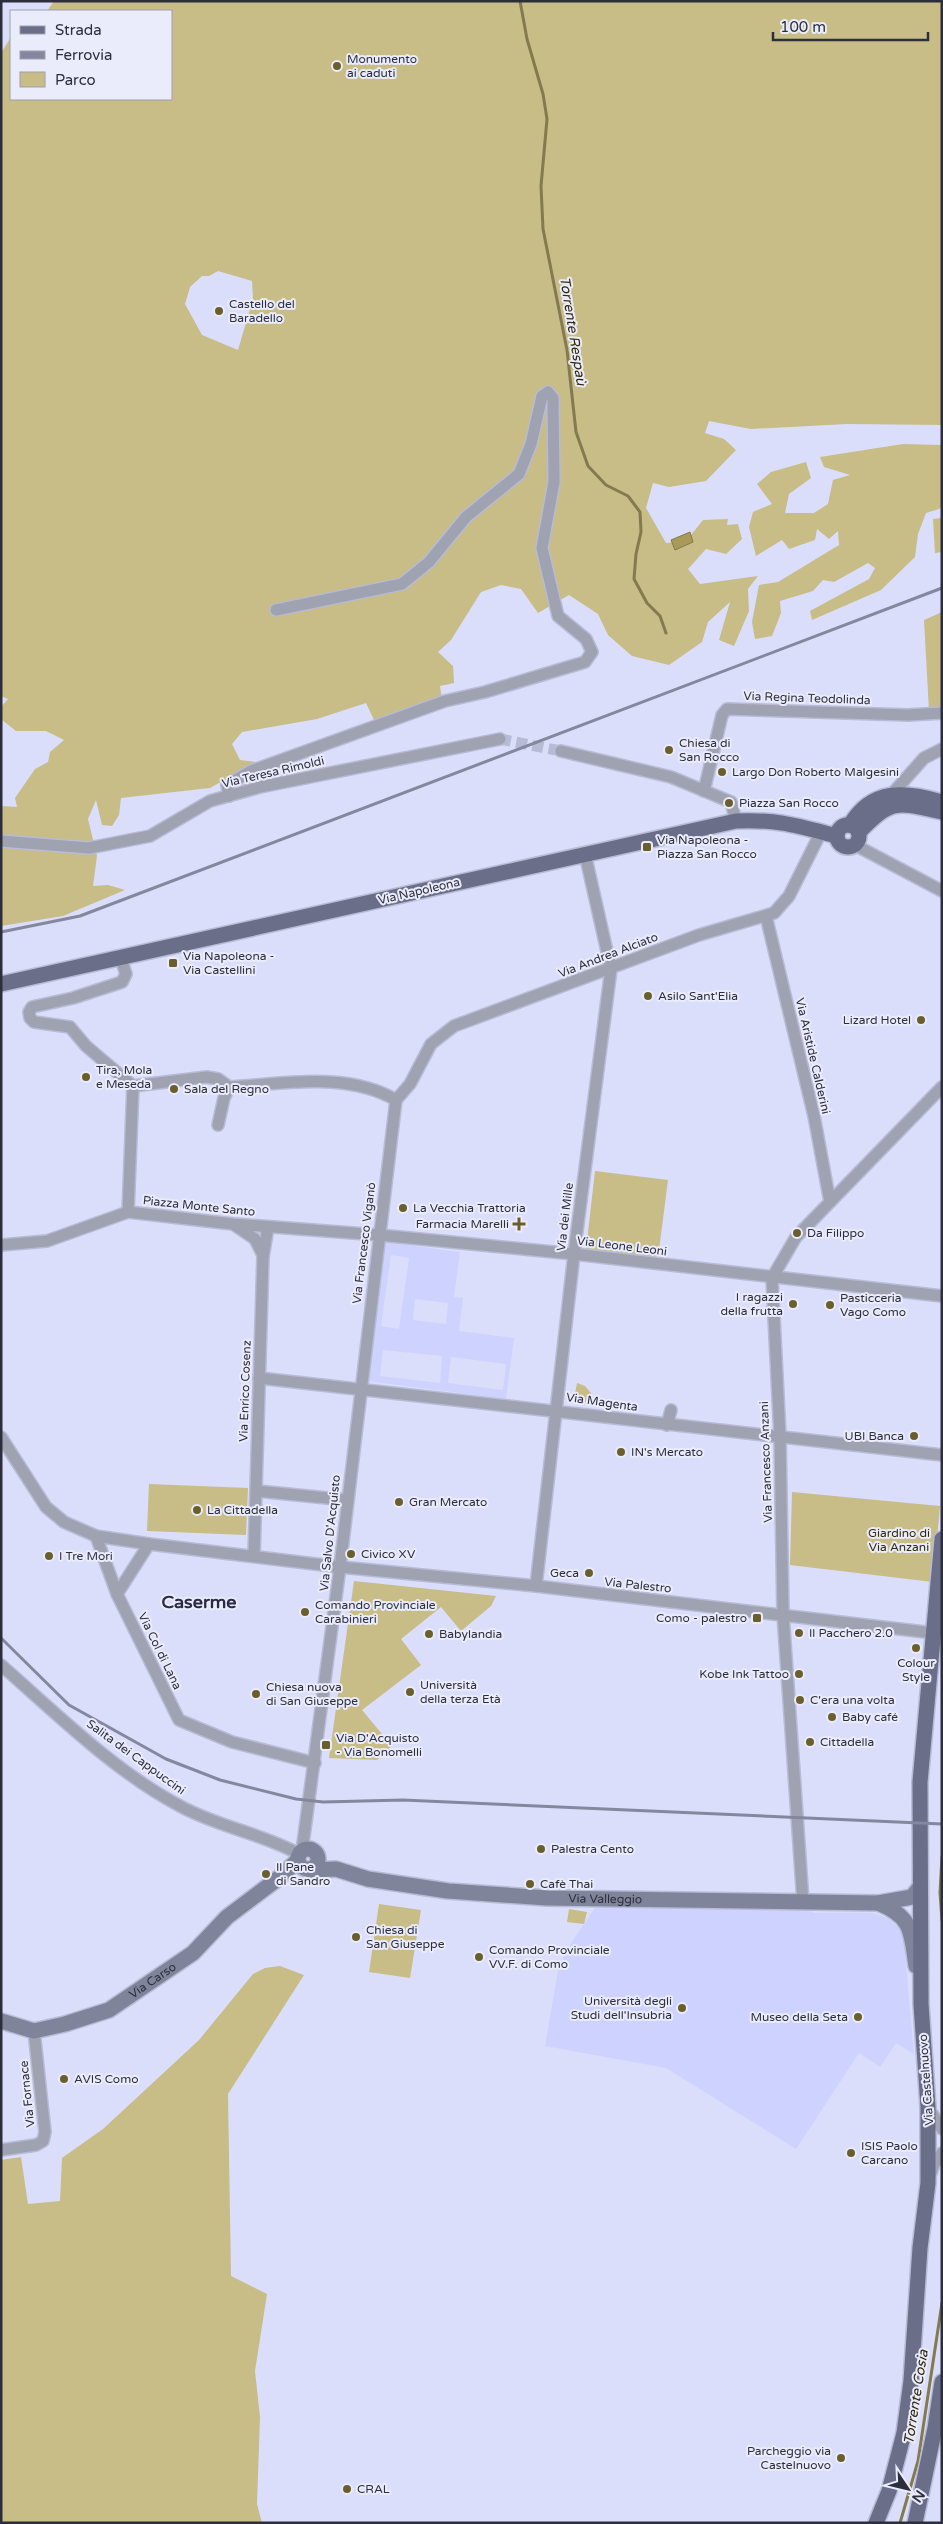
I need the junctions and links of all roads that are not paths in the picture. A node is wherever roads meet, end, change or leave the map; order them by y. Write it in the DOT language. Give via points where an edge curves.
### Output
graph roads {
  1 [pos="276,610"];
  2 [pos="942,713"];
  3 [pos="500,739"];
  4 [pos="942,749"];
  5 [pos="561,751"];
  6 [pos="704,791"];
  7 [pos="892,794"];
  8 [pos="229,796"];
  9 [pos="942,802"];
  10 [pos="942,812"];
  11 [pos="736,821"];
  12 [pos="821,832"];
  13 [pos="856,837"];
  14 [pos="1,841"];
  15 [pos="585,854"];
  16 [pos="942,891"];
  17 [pos="766,916"];
  18 [pos="121,959"];
  19 [pos="611,969"];
  20 [pos="1,984"];
  21 [pos="133,1086"];
  22 [pos="229,1087"];
  23 [pos="938,1091"];
  24 [pos="396,1100"];
  25 [pos="218,1126"];
  26 [pos="830,1202"];
  27 [pos="128,1212"];
  28 [pos="232,1224"];
  29 [pos="268,1227"];
  30 [pos="379,1235"];
  31 [pos="1,1245"];
  32 [pos="574,1254"];
  33 [pos="263,1257"];
  34 [pos="772,1278"];
  35 [pos="942,1296"];
  36 [pos="259,1378"];
  37 [pos="361,1390"];
  38 [pos="557,1410"];
  39 [pos="671,1410"];
  40 [pos="667,1424"];
  41 [pos="780,1436"];
  42 [pos="1,1437"];
  43 [pos="942,1455"];
  44 [pos="257,1491"];
  45 [pos="347,1500"];
  46 [pos="96,1536"];
  47 [pos="942,1539"];
  48 [pos="149,1544"];
  49 [pos="254,1556"];
  50 [pos="340,1567"];
  51 [pos="536,1586"];
  52 [pos="117,1594"];
  53 [pos="783,1614"];
  54 [pos="937,1633"];
  55 [pos="1,1665"];
  56 [pos="315,1763"];
  57 [pos="305,1858"];
  58 [pos="919,1888"];
  59 [pos="803,1902"];
  60 [pos="878,1903"];
  61 [pos="920,2004"];
  62 [pos="1,2021"];
  63 [pos="34,2031"];
  64 [pos="928,2107"];
  65 [pos="942,2129"];
  66 [pos="1,2150"];
  67 [pos="942,2153"];
  68 [pos="928,2183"];
  69 [pos="941,2389"];
  70 [pos="938,2428"];
  71 [pos="876,2523"];
  72 [pos="915,2523"];
  1 -- 8 [label="street" via="402,584 429,562 466,517 520,474 542,396 548,392 553,398 554,482 542,548 558,616 586,639 592,652 585,662 485,692 445,700 251,771 227,784"];
  2 -- 6 [label="street, Via Regina Teodolinda" via="908,715 727,709 722,715"];
  3 -- 8 [label="street, Via Teresa Rimoldi"];
  4 -- 7 [label="street" via="924,758"];
  5 -- 6 [label="street" via="671,777"];
  6 -- 11 [label="street" via="731,802"];
  7 -- 9 [label="main road"];
  7 -- 13 [label="main road" via="868,803"];
  8 -- 14 [label="street, Via Teresa Rimoldi" via="210,802 150,836 89,848"];
  10 -- 13 [label="main road" via="909,805 890,806"];
  11 -- 12 [label="main road, Via Napoleona" via="792,823"];
  11 -- 15 [label="main road, Via Napoleona"];
  12 -- 13 [label="main road, Via Napoleona" via="837,836 842,828"];
  12 -- 17 [label="street, Via Andrea Alciato" via="785,903"];
  13 -- 16 [label="street"];
  15 -- 18 [label="main road, Via Napoleona"];
  15 -- 19 [label="street, Via dei Mille"];
  17 -- 19 [label="street, Via Andrea Alciato" via="699,935"];
  17 -- 26 [label="street, Via Aristide Calderini" via="814,1116"];
  18 -- 20 [label="main road, Via Napoleona"];
  18 -- 21 [label="street" via="126,974 122,982 35,1006 29,1012 34,1022 70,1027 86,1046"];
  19 -- 24 [label="street, Via Andrea Alciato" via="445,1030 431,1044 410,1084"];
  19 -- 32 [label="street, Via dei Mille"];
  21 -- 22 [label="street" via="207,1077 218,1079"];
  21 -- 27 [label="street"];
  22 -- 24 [label="street" via="320,1082 349,1084 377,1089"];
  22 -- 25 [label="street"];
  23 -- 26 [label="street"];
  24 -- 30 [label="street, Via Francesco Viganò"];
  26 -- 34 [label="street" via="796,1237"];
  27 -- 28 [label="street, Piazza Monte Santo"];
  27 -- 31 [label="street" via="47,1241"];
  28 -- 29 [label="street, Piazza Monte Santo"];
  28 -- 33 [label="street" via="255,1239"];
  29 -- 30 [label="street, Via Leone Leoni"];
  29 -- 33 [label="street, Via Enrico Cosenz"];
  30 -- 32 [label="street, Via Leone Leoni"];
  30 -- 37 [label="street, Via Francesco Viganò"];
  32 -- 34 [label="street, Via Leone Leoni"];
  32 -- 38 [label="street, Via dei Mille"];
  33 -- 36 [label="street, Via Enrico Cosenz"];
  34 -- 35 [label="street, Via Leone Leoni"];
  34 -- 41 [label="street, Via Francesco Anzani"];
  36 -- 37 [label="street, Via Magenta"];
  36 -- 44 [label="street, Via Enrico Cosenz"];
  37 -- 38 [label="street, Via Magenta"];
  37 -- 45 [label="street, Via Salvo D'Acquisto"];
  38 -- 40 [label="street, Via Magenta"];
  38 -- 51 [label="street, Via dei Mille"];
  39 -- 40 [label="street"];
  40 -- 41 [label="street, Via Magenta"];
  41 -- 43 [label="street, Via Magenta"];
  41 -- 53 [label="street, Via Francesco Anzani"];
  42 -- 46 [label="street" via="46,1507 64,1522"];
  44 -- 45 [label="street"];
  44 -- 49 [label="street, Via Enrico Cosenz"];
  45 -- 50 [label="street, Via Salvo D'Acquisto"];
  46 -- 48 [label="street"];
  46 -- 52 [label="street, Via Col di Lana"];
  47 -- 54 [label="main road, Via Castelnuovo"];
  48 -- 49 [label="street, Via Palestro"];
  48 -- 52 [label="street"];
  49 -- 50 [label="street, Via Palestro"];
  50 -- 51 [label="street, Via Palestro"];
  50 -- 56 [label="street, Via Salvo D'Acquisto"];
  51 -- 53 [label="street, Via Palestro"];
  52 -- 56 [label="street, Via Col di Lana" via="179,1720 232,1742"];
  53 -- 54 [label="street, Via Palestro"];
  53 -- 59 [label="street, Via Francesco Anzani"];
  54 -- 58 [label="main road, Via Castelnuovo" via="920,1782"];
  55 -- 57 [label="street, Salita dei Cappuccini" via="88,1741 178,1805 204,1819 278,1842"];
  56 -- 57 [label="street, Via Salvo D'Acquisto" via="304,1827"];
  57 -- 59 [label="street, Via Valleggio" via="368,1879 491,1895 589,1900"];
  57 -- 63 [label="street, Via Carso" via="227,1917 193,1953 110,2010"];
  58 -- 60 [label="street, Via Valleggio" via="912,1897"];
  58 -- 61 [label="main road, Via Castelnuovo"];
  59 -- 60 [label="street, Via Valleggio"];
  60 -- 61 [label="street, Via Valleggio" via="895,1911 907,1922"];
  61 -- 64 [label="main road, Via Castelnuovo"];
  62 -- 63 [label="street, Via Carso"];
  63 -- 66 [label="street, Via Fornace" via="45,2132 43,2141"];
  64 -- 65 [label="street"];
  64 -- 68 [label="main road, Via Castelnuovo"];
  67 -- 68 [label="street" via="934,2164"];
  68 -- 71 [label="main road, Via Castelnuovo" via="904,2433 889,2491"];
  69 -- 70 [label="main road"];
  70 -- 72 [label="main road"];
}
